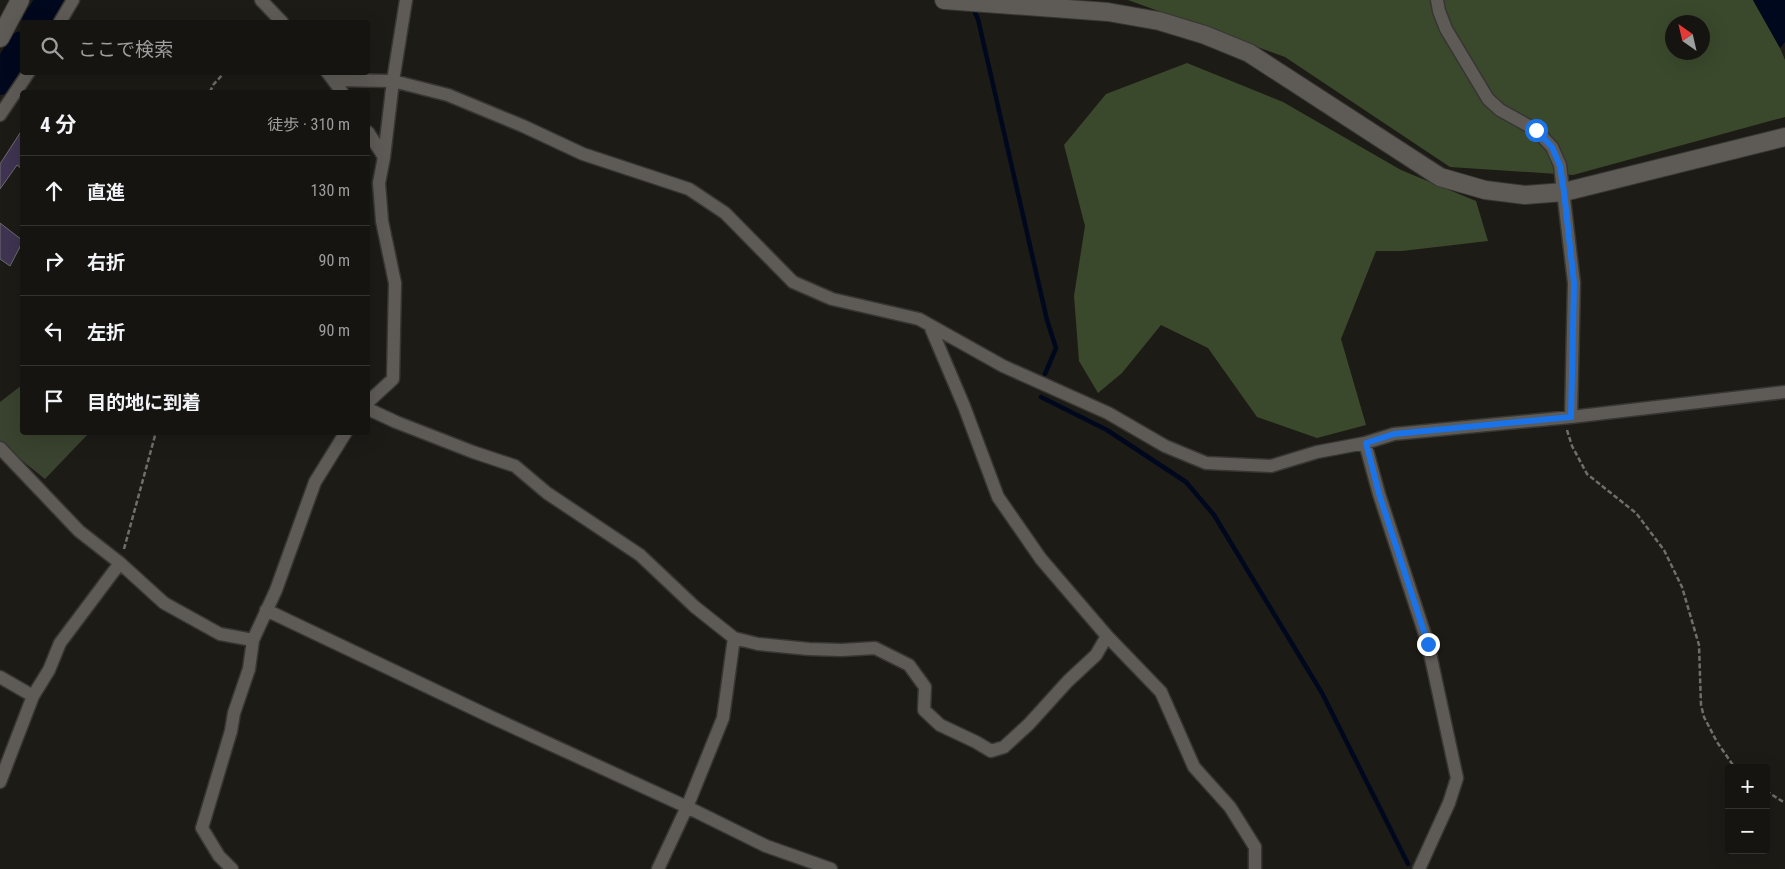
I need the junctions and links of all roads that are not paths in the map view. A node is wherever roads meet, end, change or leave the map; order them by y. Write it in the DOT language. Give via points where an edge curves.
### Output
graph roads {
  1 [pos="20,0"];
  2 [pos="73,0"];
  3 [pos="406,0"];
  4 [pos="944,0"];
  5 [pos="1437,0"];
  6 [pos="268,3"];
  7 [pos="61,20"];
  8 [pos="281,20"];
  9 [pos="0,38"];
  10 [pos="27,75"];
  11 [pos="330,76"];
  12 [pos="393,81"];
  13 [pos="340,90"];
  14 [pos="0,115"];
  15 [pos="370,135"];
  16 [pos="1785,137"];
  17 [pos="384,157"];
  18 [pos="1564,192"];
  19 [pos="930,326"];
  20 [pos="1785,392"];
  21 [pos="370,400"];
  22 [pos="370,410"];
  23 [pos="1567,417"];
  24 [pos="344,435"];
  25 [pos="1366,443"];
  26 [pos="0,448"];
  27 [pos="120,563"];
  28 [pos="266,610"];
  29 [pos="1107,636"];
  30 [pos="734,638"];
  31 [pos="253,640"];
  32 [pos="0,677"];
  33 [pos="33,696"];
  34 [pos="0,782"];
  35 [pos="687,807"];
  36 [pos="232,869"];
  37 [pos="658,869"];
  38 [pos="831,869"];
  39 [pos="1255,869"];
  40 [pos="1420,869"];
  1 -- 9 [label="street"];
  2 -- 7 [label="street"];
  3 -- 12 [label="street"];
  4 -- 18 [label="street" via="1108,12 1159,21 1196,32 1249,53 1440,176 1485,190 1524,195"];
  5 -- 18 [label="street" via="1446,29 1488,99 1500,110 1536,130 1552,147 1560,166"];
  6 -- 8 [label="street"];
  10 -- 14 [label="street"];
  11 -- 12 [label="street"];
  11 -- 13 [label="street"];
  12 -- 17 [label="street"];
  12 -- 19 [label="street" via="448,95 583,154 689,189 725,213 793,282 832,299 919,319"];
  15 -- 17 [label="street"];
  16 -- 18 [label="street"];
  17 -- 21 [label="street" via="378,183 395,283 393,379"];
  18 -- 23 [label="street" via="1574,283"];
  19 -- 25 [label="street" via="1003,366 1108,413 1165,446 1206,463 1271,466 1318,452"];
  19 -- 29 [label="street" via="998,497 1041,559"];
  20 -- 23 [label="street"];
  22 -- 30 [label="street" via="515,466 547,493 640,555"];
  23 -- 25 [label="street" via="1394,434"];
  24 -- 28 [label="street" via="314,482"];
  25 -- 40 [label="street" via="1379,494 1428,644 1457,778"];
  26 -- 27 [label="street" via="79,531"];
  27 -- 31 [label="street" via="164,603 220,634"];
  27 -- 33 [label="street" via="60,644"];
  28 -- 31 [label="street"];
  28 -- 35 [label="street"];
  29 -- 30 [label="street" via="1096,655 1029,724 1004,747 991,751 940,725 924,710 925,687 908,665 875,648 808,649"];
  29 -- 39 [label="street" via="1161,692 1194,767 1230,807 1255,847"];
  30 -- 35 [label="street" via="723,718"];
  31 -- 36 [label="street" via="249,668 202,828 219,856"];
  32 -- 33 [label="street"];
  33 -- 34 [label="street"];
  35 -- 37 [label="street"];
  35 -- 38 [label="street" via="766,846"];
}
